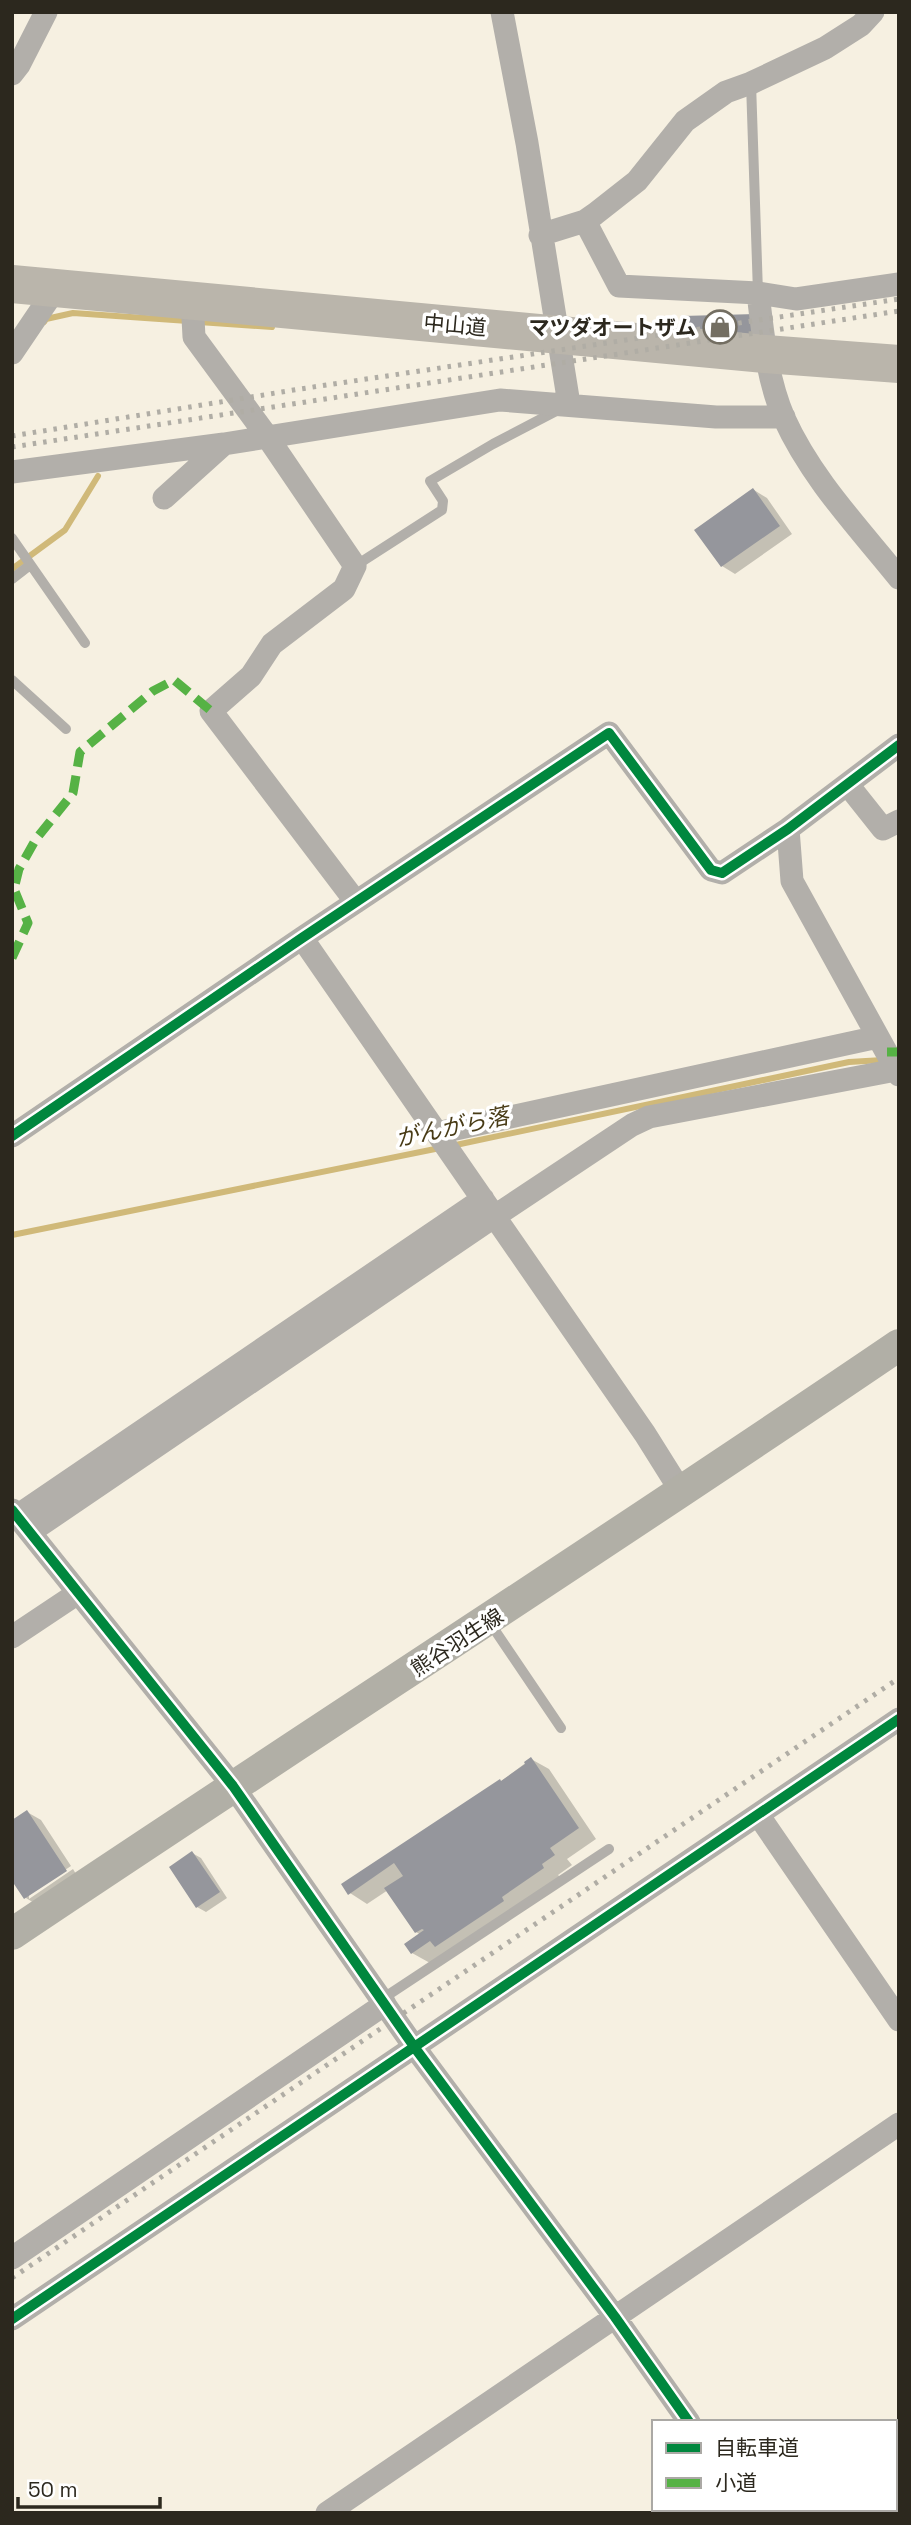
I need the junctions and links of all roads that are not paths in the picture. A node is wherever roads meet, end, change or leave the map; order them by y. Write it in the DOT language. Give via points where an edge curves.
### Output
graph roads {
  1 [pos="46,12"];
  2 [pos="502,12"];
  3 [pos="873,12"];
  4 [pos="12,74"];
  5 [pos="751,83"];
  6 [pos="585,220"];
  7 [pos="540,235"];
  8 [pos="12,284"];
  9 [pos="899,284"];
  10 [pos="55,288"];
  11 [pos="758,293"];
  12 [pos="193,316"];
  13 [pos="560,335"];
  14 [pos="12,352"];
  15 [pos="765,354"];
  16 [pos="899,364"];
  17 [pos="569,404"];
  18 [pos="784,417"];
  19 [pos="266,435"];
  20 [pos="224,444"];
  21 [pos="12,472"];
  22 [pos="164,498"];
  23 [pos="12,538"];
  24 [pos="30,565"];
  25 [pos="355,566"];
  26 [pos="899,578"];
  27 [pos="12,579"];
  28 [pos="85,643"];
  29 [pos="12,680"];
  30 [pos="66,729"];
  31 [pos="899,745"];
  32 [pos="848,785"];
  33 [pos="899,821"];
  34 [pos="788,829"];
  35 [pos="356,902"];
  36 [pos="302,938"];
  37 [pos="890,1059"];
  38 [pos="643,1091"];
  39 [pos="649,1116"];
  40 [pos="438,1134"];
  41 [pos="12,1136"];
  42 [pos="489,1208"];
  43 [pos="899,1345"];
  44 [pos="682,1493"];
  45 [pos="20,1519"];
  46 [pos="78,1593"];
  47 [pos="489,1621"];
  48 [pos="12,1637"];
  49 [pos="899,1719"];
  50 [pos="561,1728"];
  51 [pos="233,1786"];
  52 [pos="759,1816"];
  53 [pos="610,1849"];
  54 [pos="12,1934"];
  55 [pos="383,2002"];
  56 [pos="899,2020"];
  57 [pos="415,2048"];
  58 [pos="899,2124"];
  59 [pos="12,2258"];
  60 [pos="615,2318"];
  61 [pos="12,2319"];
  62 [pos="688,2420"];
  63 [pos="327,2513"];
  1 -- 4 [label="street"];
  2 -- 7 [label="street"];
  3 -- 5 [label="street" via="862,25 825,48"];
  5 -- 6 [label="street" via="726,92 685,121 637,181"];
  5 -- 11 [label="lane"];
  6 -- 7 [label="street"];
  6 -- 11 [label="street" via="618,286"];
  7 -- 13 [label="street"];
  8 -- 10 [label="highway, 中山道"];
  9 -- 11 [label="street" via="796,299"];
  10 -- 12 [label="highway, 中山道"];
  10 -- 14 [label="street"];
  11 -- 15 [label="street"];
  12 -- 13 [label="highway, 中山道"];
  12 -- 19 [label="street"];
  13 -- 15 [label="highway, 中山道"];
  13 -- 17 [label="street"];
  15 -- 16 [label="highway, 中山道"];
  15 -- 18 [label="street"];
  17 -- 18 [label="street" via="716,417"];
  17 -- 19 [label="street" via="500,400"];
  17 -- 25 [label="lane" via="430,481 443,501 442,510"];
  18 -- 26 [label="street" via="815,473"];
  19 -- 20 [label="street"];
  19 -- 25 [label="street"];
  20 -- 21 [label="street"];
  20 -- 22 [label="street"];
  23 -- 24 [label="lane"];
  24 -- 27 [label="lane"];
  24 -- 28 [label="lane"];
  25 -- 35 [label="street" via="344,589 272,645 251,676 211,711"];
  29 -- 30 [label="lane"];
  31 -- 32 [label="street"];
  32 -- 33 [label="street" via="883,829"];
  32 -- 34 [label="street"];
  34 -- 35 [label="street" via="722,873 711,870 609,733"];
  34 -- 37 [label="street" via="792,881"];
  35 -- 36 [label="street"];
  36 -- 40 [label="street"];
  36 -- 41 [label="street"];
  37 -- 38 [label="street"];
  37 -- 39 [label="street"];
  38 -- 39 [label="street"];
  38 -- 40 [label="street"];
  39 -- 42 [label="street"];
  40 -- 42 [label="street"];
  42 -- 44 [label="street"];
  42 -- 45 [label="street"];
  43 -- 44 [label="main road, 熊谷羽生線"];
  44 -- 47 [label="main road, 熊谷羽生線"];
  45 -- 46 [label="street"];
  46 -- 48 [label="street"];
  46 -- 51 [label="street"];
  47 -- 50 [label="lane"];
  47 -- 51 [label="main road, 熊谷羽生線"];
  49 -- 52 [label="street"];
  51 -- 54 [label="main road, 熊谷羽生線"];
  51 -- 55 [label="street"];
  52 -- 56 [label="street"];
  52 -- 57 [label="street"];
  53 -- 55 [label="lane"];
  55 -- 57 [label="street"];
  55 -- 59 [label="street"];
  57 -- 60 [label="street"];
  57 -- 61 [label="street"];
  58 -- 60 [label="street"];
  60 -- 62 [label="street"];
  60 -- 63 [label="street"];
}
